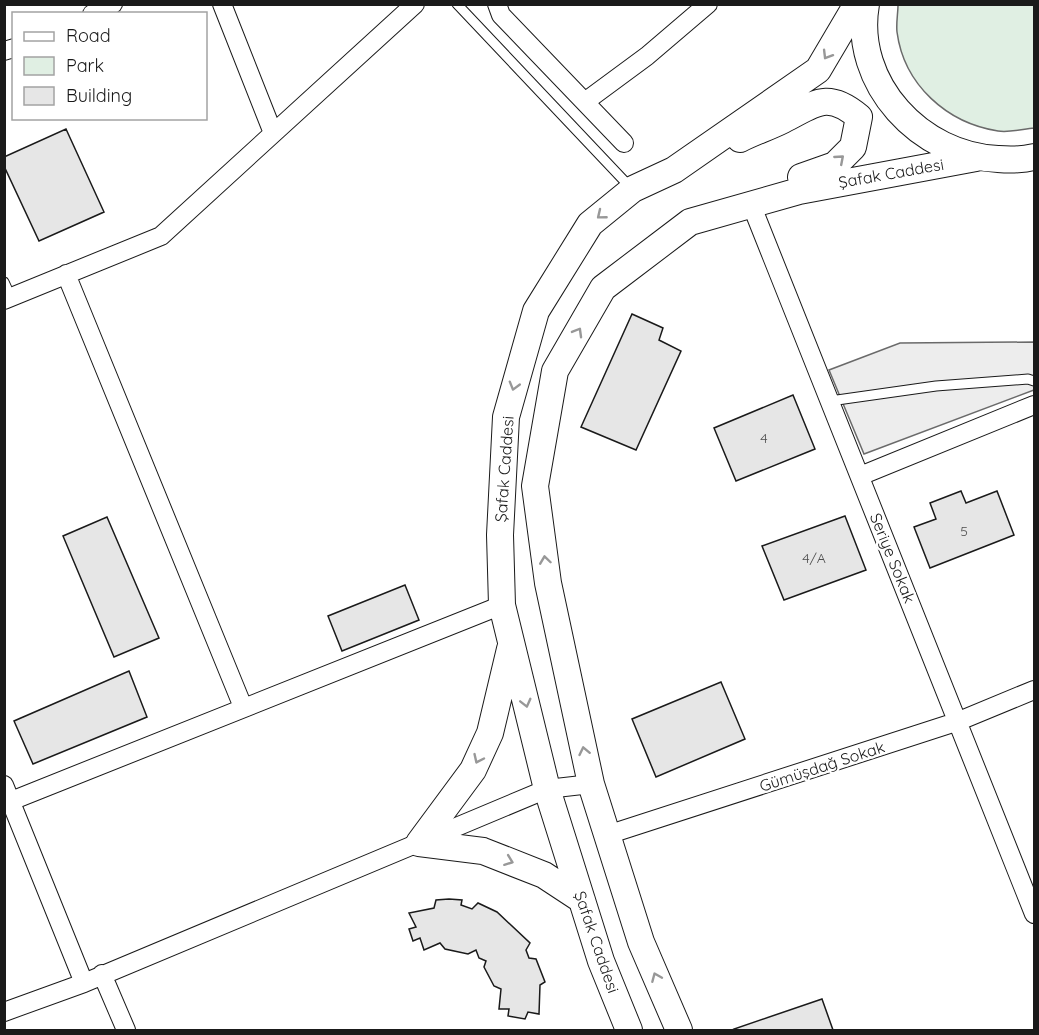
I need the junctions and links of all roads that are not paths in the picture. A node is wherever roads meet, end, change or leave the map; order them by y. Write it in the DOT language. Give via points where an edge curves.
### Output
graph roads {
  1 [pos="113,4"];
  2 [pos="222,4"];
  3 [pos="415,4"];
  4 [pos="458,4"];
  5 [pos="497,4"];
  6 [pos="708,4"];
  7 [pos="856,4"];
  8 [pos="866,4"];
  9 [pos="96,12"];
  10 [pos="586,101"];
  11 [pos="273,134"];
  12 [pos="624,143"];
  13 [pos="1035,157"];
  14 [pos="976,158"];
  15 [pos="681,164"];
  16 [pos="633,189"];
  17 [pos="751,204"];
  18 [pos="66,274"];
  19 [pos="7,293"];
  20 [pos="1035,381"];
  21 [pos="830,401"];
  22 [pos="1035,405"];
  23 [pos="860,476"];
  24 [pos="502,605"];
  25 [pos="511,643"];
  26 [pos="1035,690"];
  27 [pos="243,707"];
  28 [pos="959,722"];
  29 [pos="591,784"];
  30 [pos="547,789"];
  31 [pos="8,793"];
  32 [pos="608,835"];
  33 [pos="419,843"];
  34 [pos="582,900"];
  35 [pos="1035,914"];
  36 [pos="102,974"];
  37 [pos="84,983"];
  38 [pos="4,1012"];
  39 [pos="126,1030"];
  40 [pos="629,1030"];
  41 [pos="679,1030"];
  1 -- 9 [label="street"];
  2 -- 11 [label="street"];
  3 -- 11 [label="street"];
  4 -- 16 [label="lane"];
  5 -- 10 [label="street" via="501,15"];
  6 -- 10 [label="street"];
  7 -- 15 [label="main road, Şafak Caddesi, one-way" via="818,70"];
  8 -- 14 [label="main road" via="864,20 871,67 895,109 931,141"];
  10 -- 12 [label="street"];
  11 -- 18 [label="street" via="161,236"];
  13 -- 14 [label="main road"];
  14 -- 17 [label="main road, Şafak Caddesi"];
  15 -- 16 [label="main road, Şafak Caddesi"];
  17 -- 15 [label="main road, one-way" via="792,180 835,165 854,147 859,117 834,101 814,102 784,120"];
  16 -- 24 [label="main road, Şafak Caddesi, one-way" via="590,224 536,311 506,417 500,535"];
  17 -- 21 [label="street, Seriye Sokak"];
  29 -- 17 [label="main road, Şafak Caddesi, one-way" via="548,583 535,486 555,371 603,288 690,222"];
  18 -- 19 [label="street"];
  18 -- 27 [label="street"];
  20 -- 21 [label="lane" via="936,386"];
  21 -- 23 [label="street, Seriye Sokak"];
  22 -- 23 [label="street"];
  23 -- 28 [label="street, Seriye Sokak"];
  24 -- 25 [label="main road, Şafak Caddesi"];
  24 -- 27 [label="street"];
  25 -- 30 [label="main road, Şafak Caddesi, one-way"];
  25 -- 33 [label="main road, one-way" via="490,733 473,770"];
  26 -- 28 [label="street, Gümüşdağ Sokak"];
  27 -- 31 [label="street"];
  28 -- 32 [label="street, Gümüşdağ Sokak"];
  28 -- 35 [label="street, Seriye Sokak"];
  29 -- 30 [label="street"];
  29 -- 32 [label="main road, Şafak Caddesi"];
  30 -- 33 [label="street"];
  30 -- 34 [label="main road, Şafak Caddesi"];
  31 -- 37 [label="street"];
  41 -- 32 [label="main road, Şafak Caddesi, one-way" via="641,942"];
  33 -- 34 [label="main road, one-way" via="483,851 544,875"];
  33 -- 36 [label="street"];
  34 -- 40 [label="main road, Şafak Caddesi"];
  36 -- 37 [label="street"];
  36 -- 39 [label="street"];
  37 -- 38 [label="street"];
}
